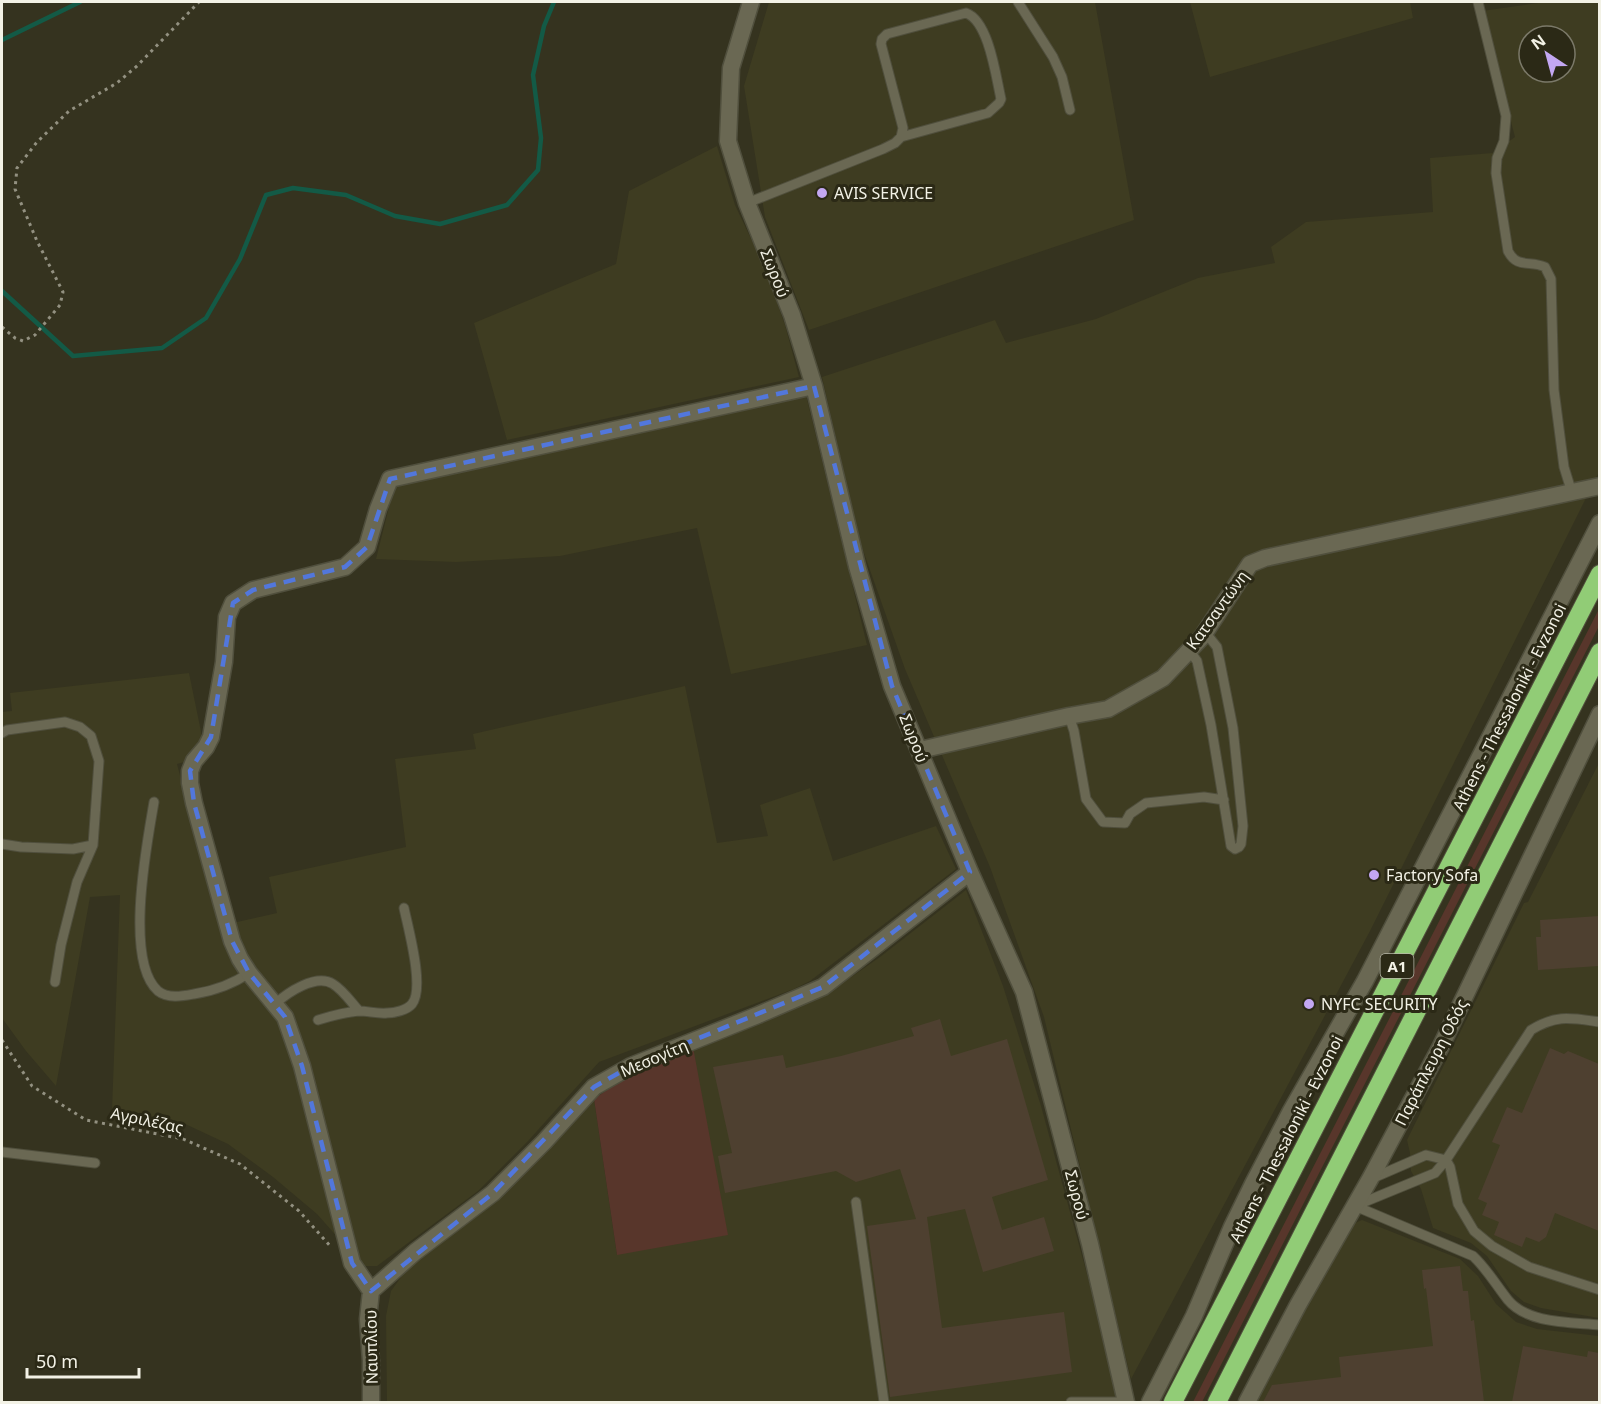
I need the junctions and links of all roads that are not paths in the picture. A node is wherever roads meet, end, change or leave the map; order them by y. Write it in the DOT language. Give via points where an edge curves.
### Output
graph roads {
  1 [pos="752,2"];
  2 [pos="1018,2"];
  3 [pos="1478,2"];
  4 [pos="1070,110"];
  5 [pos="901,136"];
  6 [pos="747,203"];
  7 [pos="814,386"];
  8 [pos="1599,486"];
  9 [pos="1572,493"];
  10 [pos="1599,524"];
  11 [pos="1599,574"];
  12 [pos="1205,632"];
  13 [pos="1189,650"];
  14 [pos="1599,652"];
  15 [pos="1599,714"];
  16 [pos="1069,716"];
  17 [pos="2,733"];
  18 [pos="920,750"];
  19 [pos="1224,800"];
  20 [pos="154,802"];
  21 [pos="2,844"];
  22 [pos="93,845"];
  23 [pos="970,872"];
  24 [pos="404,908"];
  25 [pos="249,973"];
  26 [pos="55,982"];
  27 [pos="274,1004"];
  28 [pos="359,1011"];
  29 [pos="318,1020"];
  30 [pos="1599,1022"];
  31 [pos="2,1152"];
  32 [pos="1446,1160"];
  33 [pos="95,1163"];
  34 [pos="1370,1179"];
  35 [pos="856,1202"];
  36 [pos="1355,1206"];
  37 [pos="1599,1290"];
  38 [pos="371,1291"];
  39 [pos="1599,1325"];
  40 [pos="372,1402"];
  41 [pos="884,1402"];
  42 [pos="1071,1402"];
  43 [pos="1126,1402"];
  44 [pos="1150,1402"];
  45 [pos="1173,1402"];
  46 [pos="1217,1402"];
  47 [pos="1247,1402"];
  1 -- 6 [label="street, Σωρού" via="731,68 728,141"];
  2 -- 4 [label="lane" via="1053,57"];
  3 -- 9 [label="lane" via="1506,116 1496,173 1508,251 1518,262 1545,267 1551,279 1554,390 1564,467"];
  5 -- 5 [label="lane" via="903,128 882,39 887,34 966,13 972,15 985,35 999,103 988,113"];
  5 -- 6 [label="lane" via="883,149"];
  6 -- 7 [label="street, Σωρού" via="792,315"];
  7 -- 18 [label="street, Σωρού" via="860,577 892,686"];
  7 -- 25 [label="street" via="390,479 367,547 345,567 253,590 233,603 227,617 211,737 190,771 194,803 232,941"];
  8 -- 9 [label="street, Κατσαντώνη"];
  9 -- 12 [label="street, Κατσαντώνη" via="1264,558 1250,564"];
  10 -- 44 [label="street" via="1365,981 1253,1184 1194,1316"];
  11 -- 45 [label="highway, Athens - Thessaloniki - Evzonoi / Α1"];
  12 -- 13 [label="street, Κατσαντώνη"];
  12 -- 19 [label="lane" via="1217,647 1233,728 1243,826 1241,844 1234,849"];
  13 -- 16 [label="street, Κατσαντώνη" via="1163,678 1108,709"];
  13 -- 19 [label="lane" via="1197,661"];
  14 -- 46 [label="highway, Α1"];
  15 -- 34 [label="street, Παράπλευρη Οδός" via="1460,1007"];
  16 -- 18 [label="street, Κατσαντώνη"];
  16 -- 19 [label="lane" via="1086,799 1104,822 1125,823 1146,802 1204,797"];
  17 -- 22 [label="lane" via="65,722 91,736 99,761"];
  18 -- 23 [label="street, Σωρού"];
  20 -- 25 [label="lane" via="143,868 141,940 147,973 158,991 182,997 213,991"];
  21 -- 22 [label="lane" via="73,849"];
  22 -- 26 [label="lane" via="77,882"];
  23 -- 38 [label="street, Μεσογίτη" via="823,987 631,1066 594,1087 493,1193"];
  23 -- 43 [label="street, Σωρού" via="1024,992 1090,1244"];
  24 -- 28 [label="lane" via="418,983 414,1002 387,1013"];
  25 -- 27 [label="street"];
  27 -- 28 [label="lane" via="296,988 324,980 333,983"];
  27 -- 38 [label="street" via="285,1017 302,1066 352,1263"];
  28 -- 29 [label="lane"];
  30 -- 32 [label="lane" via="1564,1018 1531,1030"];
  31 -- 33 [label="lane"];
  32 -- 34 [label="lane" via="1426,1155"];
  32 -- 36 [label="lane" via="1435,1173"];
  32 -- 37 [label="lane" via="1458,1204 1474,1231 1529,1268"];
  34 -- 36 [label="street, Παράπλευρη Οδός"];
  35 -- 41 [label="lane"];
  36 -- 39 [label="lane" via="1473,1256 1519,1311 1535,1317"];
  36 -- 47 [label="street, Παράπλευρη Οδός"];
  38 -- 40 [label="street, Ναυπλίου" via="368,1319"];
  42 -- 43 [label="lane"];
}
